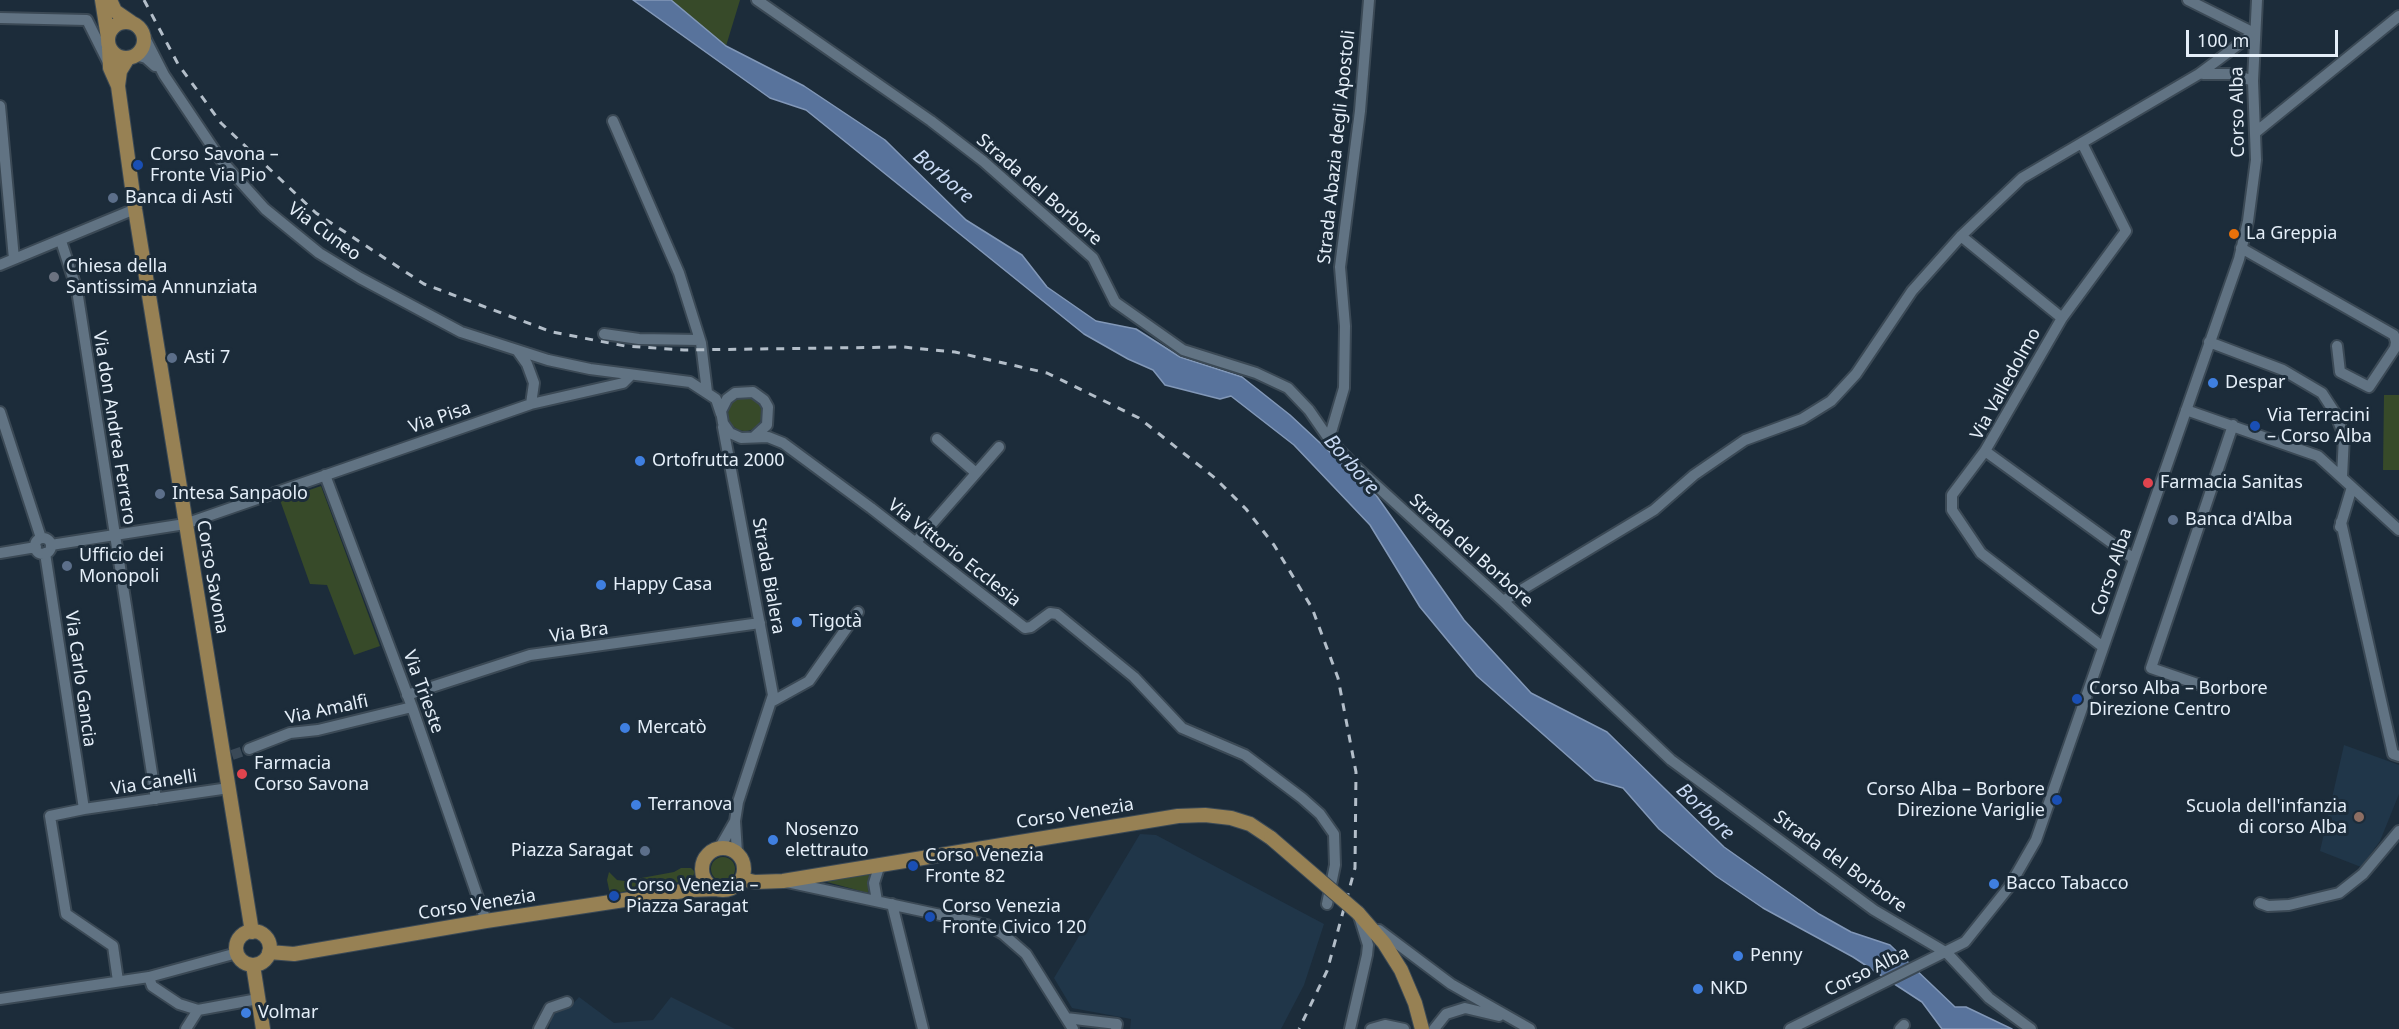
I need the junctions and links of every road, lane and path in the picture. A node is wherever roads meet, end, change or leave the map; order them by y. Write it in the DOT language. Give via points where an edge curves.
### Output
graph roads {
  1 [pos="102,0"];
  2 [pos="110,0"];
  3 [pos="757,0"];
  4 [pos="1369,0"];
  5 [pos="2188,0"];
  6 [pos="2257,0"];
  7 [pos="2399,16"];
  8 [pos="0,18"];
  9 [pos="131,22"];
  10 [pos="2254,33"];
  11 [pos="143,34"];
  12 [pos="108,43"];
  13 [pos="132,56"];
  14 [pos="110,68"];
  15 [pos="164,75"];
  16 [pos="2199,75"];
  17 [pos="2253,81"];
  18 [pos="118,86"];
  19 [pos="0,106"];
  20 [pos="613,121"];
  21 [pos="2256,132"];
  22 [pos="2082,143"];
  23 [pos="135,209"];
  24 [pos="1961,236"];
  25 [pos="61,241"];
  26 [pos="2241,248"];
  27 [pos="14,259"];
  28 [pos="0,265"];
  29 [pos="2062,318"];
  30 [pos="604,334"];
  31 [pos="700,340"];
  32 [pos="2210,342"];
  33 [pos="2337,346"];
  34 [pos="517,350"];
  35 [pos="630,376"];
  36 [pos="739,391"];
  37 [pos="708,392"];
  38 [pos="531,404"];
  39 [pos="2186,410"];
  40 [pos="0,412"];
  41 [pos="769,413"];
  42 [pos="722,420"];
  43 [pos="2233,425"];
  44 [pos="751,438"];
  45 [pos="937,439"];
  46 [pos="1329,439"];
  47 [pos="783,443"];
  48 [pos="999,447"];
  49 [pos="1985,451"];
  50 [pos="730,458"];
  51 [pos="976,473"];
  52 [pos="325,476"];
  53 [pos="2342,477"];
  54 [pos="2352,487"];
  55 [pos="185,524"];
  56 [pos="2399,530"];
  57 [pos="114,535"];
  58 [pos="915,542"];
  59 [pos="43,546"];
  60 [pos="0,553"];
  61 [pos="2134,559"];
  62 [pos="1503,601"];
  63 [pos="858,612"];
  64 [pos="760,623"];
  65 [pos="2103,647"];
  66 [pos="2212,689"];
  67 [pos="407,695"];
  68 [pos="773,700"];
  69 [pos="412,707"];
  70 [pos="249,749"];
  71 [pos="2399,756"];
  72 [pos="229,788"];
  73 [pos="156,799"];
  74 [pos="84,809"];
  75 [pos="735,821"];
  76 [pos="2399,831"];
  77 [pos="719,849"];
  78 [pos="737,853"];
  79 [pos="880,864"];
  80 [pos="704,875"];
  81 [pos="742,879"];
  82 [pos="783,881"];
  83 [pos="718,889"];
  84 [pos="690,890"];
  85 [pos="877,901"];
  86 [pos="2260,903"];
  87 [pos="892,904"];
  88 [pos="1327,904"];
  89 [pos="1358,912"];
  90 [pos="486,921"];
  91 [pos="252,932"];
  92 [pos="269,952"];
  93 [pos="1947,952"];
  94 [pos="237,953"];
  95 [pos="253,965"];
  96 [pos="149,977"];
  97 [pos="118,981"];
  98 [pos="0,999"];
  99 [pos="258,999"];
  100 [pos="567,1002"];
  101 [pos="198,1010"];
  102 [pos="1066,1018"];
  103 [pos="1514,1021"];
  104 [pos="1116,1026"];
  105 [pos="186,1029"];
  106 [pos="263,1029"];
  107 [pos="539,1029"];
  108 [pos="923,1029"];
  109 [pos="1073,1029"];
  110 [pos="1350,1029"];
  111 [pos="1371,1029"];
  112 [pos="1404,1029"];
  113 [pos="1422,1029"];
  114 [pos="1434,1029"];
  115 [pos="1530,1029"];
  116 [pos="1790,1029"];
  117 [pos="2031,1029"];
  1 -- 12 [label="main road, Corso Savona"];
  2 -- 9 [label="main road" via="115,11"];
  3 -- 46 [label="street, Strada del Borbore" via="983,161 1093,258 1115,302 1183,351 1256,373 1288,388"];
  4 -- 46 [label="street, Strada Abazia degli Apostoli" via="1360,111 1340,267 1345,326 1344,388"];
  5 -- 10 [label="street"];
  6 -- 10 [label="street, Corso Alba"];
  7 -- 21 [label="street"];
  8 -- 14 [label="street" via="87,20"];
  9 -- 11 [label="main road"];
  9 -- 12 [label="main road" via="116,25"];
  10 -- 16 [label="street"];
  10 -- 17 [label="street, Corso Alba"];
  11 -- 13 [label="main road, Corso Savona" via="143,46"];
  11 -- 15 [label="street, Via Cuneo"];
  12 -- 13 [label="main road" via="117,56"];
  12 -- 14 [label="main road, Corso Savona"];
  13 -- 15 [label="street, Via Cuneo" via="146,58"];
  13 -- 18 [label="main road, Corso Savona" via="120,71"];
  14 -- 18 [label="main road, Corso Savona"];
  15 -- 34 [label="street, Via Cuneo" via="241,184 319,253 460,332"];
  16 -- 17 [label="street" via="2232,74"];
  16 -- 22 [label="street"];
  17 -- 21 [label="street, Corso Alba"];
  18 -- 23 [label="main road, Corso Savona"];
  19 -- 27 [label="street"];
  20 -- 31 [label="street" via="679,273"];
  21 -- 26 [label="street, Corso Alba" via="2254,186"];
  22 -- 24 [label="street" via="2022,178"];
  22 -- 29 [label="street" via="2126,231"];
  23 -- 25 [label="street"];
  23 -- 55 [label="main road, Corso Savona"];
  24 -- 29 [label="street, Via Valledolmo"];
  24 -- 62 [label="street" via="1912,291 1856,374 1831,401 1802,419 1745,440 1694,475 1654,510"];
  25 -- 27 [label="street"];
  25 -- 57 [label="street, Via don Andrea Ferrero" via="77,290"];
  26 -- 32 [label="street, Corso Alba"];
  26 -- 33 [label="street" via="2394,335 2396,342 2368,387 2340,372"];
  27 -- 28 [label="street"];
  29 -- 49 [label="street, Via Valledolmo"];
  30 -- 31 [label="street"];
  31 -- 37 [label="street"];
  32 -- 39 [label="street, Corso Alba"];
  32 -- 53 [label="street" via="2283,370 2322,393 2344,436"];
  34 -- 35 [label="street, Via Cuneo"];
  34 -- 38 [label="street" via="533,378"];
  35 -- 37 [label="street, Via Pisa" via="681,379"];
  35 -- 38 [label="street, Via Pisa" via="623,383"];
  36 -- 37 [label="street, Via Pisa" via="720,395"];
  36 -- 41 [label="street" via="759,395"];
  36 -- 42 [label="street" via="727,399"];
  37 -- 42 [label="street" via="718,403"];
  38 -- 52 [label="street, Via Pisa"];
  39 -- 43 [label="street"];
  39 -- 61 [label="street, Corso Alba"];
  40 -- 59 [label="street, Via Carlo Gancia"];
  41 -- 44 [label="street" via="764,430"];
  41 -- 47 [label="street, Via Vittorio Ecclesia"];
  42 -- 44 [label="street" via="735,436"];
  42 -- 50 [label="street, Strada Bialera"];
  43 -- 53 [label="street" via="2318,456"];
  43 -- 66 [label="street" via="2151,668"];
  44 -- 47 [label="street, Via Vittorio Ecclesia" via="768,437"];
  44 -- 50 [label="street" via="736,447"];
  45 -- 51 [label="street"];
  46 -- 62 [label="street, Strada del Borbore"];
  47 -- 58 [label="street, Via Vittorio Ecclesia"];
  48 -- 51 [label="street"];
  49 -- 61 [label="street, Via Valledolmo"];
  49 -- 65 [label="street" via="1952,495 1952,510 1981,553"];
  50 -- 64 [label="street, Strada Bialera"];
  51 -- 58 [label="street"];
  52 -- 55 [label="street, Via Pisa"];
  52 -- 67 [label="street, Via Trieste"];
  53 -- 54 [label="street"];
  54 -- 56 [label="street"];
  54 -- 71 [label="street" via="2340,527 2393,754"];
  55 -- 57 [label="street, Via Pisa"];
  55 -- 72 [label="main road, Corso Savona" via="228,757"];
  57 -- 59 [label="street, Via Pisa"];
  57 -- 73 [label="street, Via don Andrea Ferrero"];
  58 -- 88 [label="street, Via Vittorio Ecclesia" via="1025,628 1050,613 1058,614 1134,677 1182,728 1245,755 1320,814 1334,834 1335,865"];
  59 -- 60 [label="street, Via Pisa"];
  59 -- 74 [label="street, Via Carlo Gancia"];
  61 -- 65 [label="street, Corso Alba"];
  62 -- 93 [label="street, Strada del Borbore" via="1671,760 1874,910"];
  63 -- 68 [label="street" via="809,681"];
  64 -- 67 [label="street, Via Bra" via="530,655"];
  64 -- 68 [label="street, Strada Bialera"];
  65 -- 93 [label="street, Corso Alba" via="2029,854 1979,927 1965,942"];
  67 -- 69 [label="street, Via Trieste"];
  68 -- 75 [label="street, Strada Bialera" via="741,789"];
  69 -- 70 [label="street, Via Amalfi" via="290,733"];
  69 -- 90 [label="street, Via Trieste"];
  72 -- 73 [label="street, Via Canelli"];
  72 -- 91 [label="main road, Corso Savona"];
  73 -- 74 [label="street, Via Canelli"];
  74 -- 97 [label="street, Via Canelli" via="50,816 66,914 113,946"];
  75 -- 77 [label="street, Strada Bialera"];
  75 -- 78 [label="street, Strada Bialera"];
  76 -- 86 [label="street" via="2363,874 2339,893 2289,905"];
  77 -- 78 [label="main road"];
  77 -- 80 [label="main road" via="705,859"];
  78 -- 81 [label="main road" via="744,865"];
  79 -- 82 [label="main road, Corso Venezia"];
  79 -- 85 [label="street" via="874,883"];
  79 -- 89 [label="main road, Corso Venezia, bridge" via="1178,816 1205,815 1250,824"];
  80 -- 83 [label="main road"];
  80 -- 84 [label="main road"];
  81 -- 82 [label="main road, Corso Venezia"];
  81 -- 83 [label="main road" via="732,888"];
  82 -- 85 [label="street, Corso Venezia"];
  83 -- 84 [label="main road, Corso Venezia"];
  84 -- 90 [label="main road, Corso Venezia"];
  85 -- 87 [label="street, Corso Venezia"];
  87 -- 102 [label="street, Corso Venezia" via="975,921 1004,934 1026,954"];
  87 -- 108 [label="street"];
  89 -- 103 [label="street" via="1433,972"];
  89 -- 110 [label="street" via="1368,945"];
  89 -- 113 [label="main road, Corso Venezia" via="1401,970"];
  90 -- 92 [label="main road, Corso Venezia" via="294,954"];
  91 -- 92 [label="main road" via="266,938"];
  91 -- 94 [label="main road" via="239,939"];
  92 -- 95 [label="main road" via="263,962"];
  93 -- 116 [label="street, Corso Alba"];
  93 -- 117 [label="street, Strada del Borbore" via="1989,998"];
  94 -- 95 [label="main road" via="243,962"];
  94 -- 96 [label="street"];
  95 -- 99 [label="main road"];
  96 -- 97 [label="street"];
  96 -- 101 [label="street" via="152,986 179,1004"];
  97 -- 98 [label="street"];
  99 -- 101 [label="street"];
  99 -- 106 [label="main road"];
  100 -- 107 [label="street" via="550,1008"];
  101 -- 105 [label="street"];
  102 -- 104 [label="street"];
  102 -- 109 [label="street, Corso Venezia"];
  103 -- 114 [label="street" via="1465,1008 1446,1014"];
  103 -- 115 [label="street"];
  111 -- 112 [label="street" via="1385,1025"];
}
